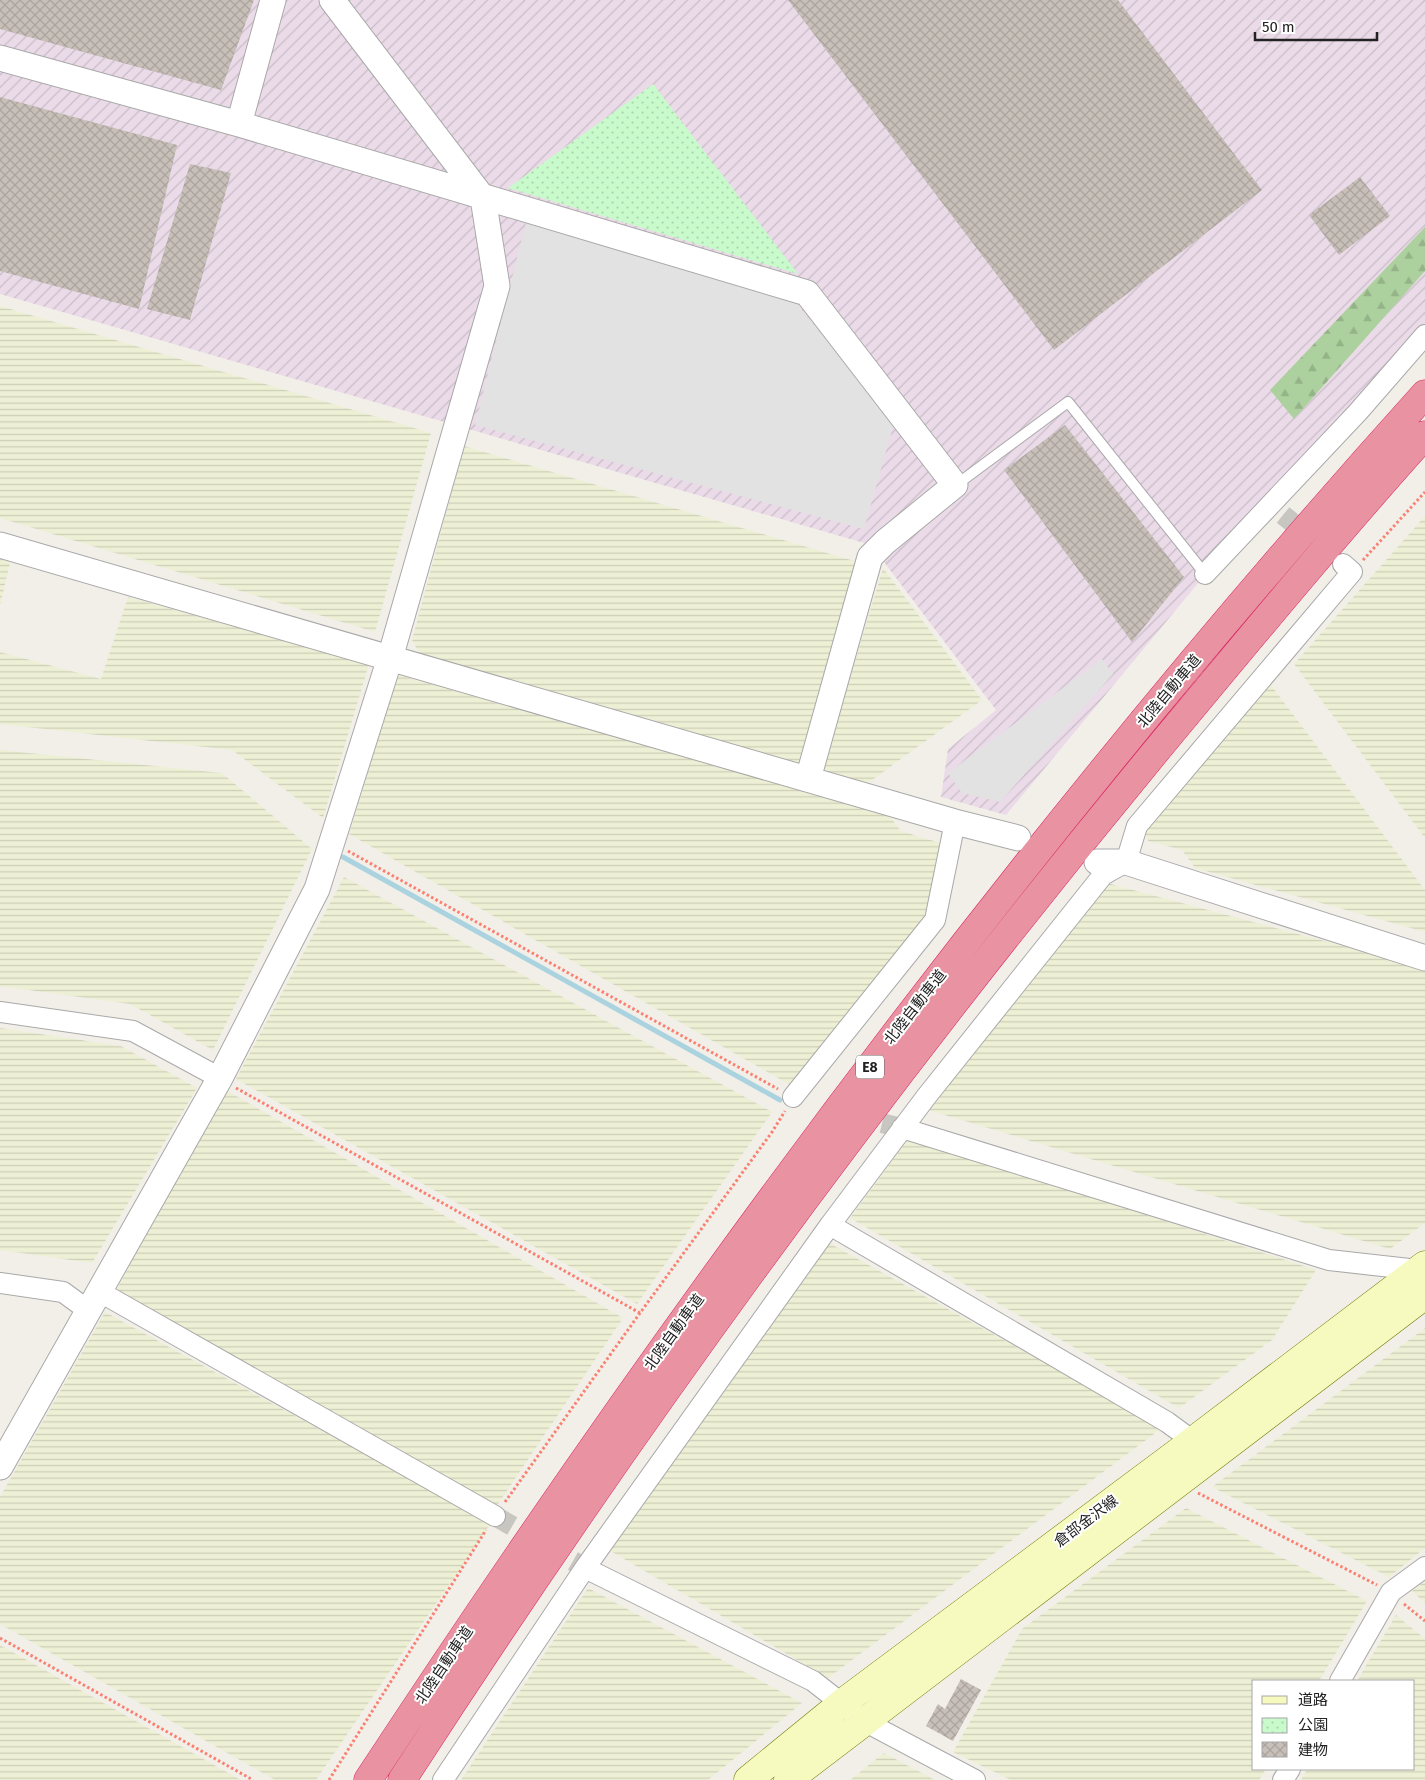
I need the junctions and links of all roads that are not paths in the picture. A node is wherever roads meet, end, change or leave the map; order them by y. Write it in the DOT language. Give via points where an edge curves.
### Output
graph roads {
  1 [pos="272,0"];
  2 [pos="332,0"];
  3 [pos="0,58"];
  4 [pos="239,124"];
  5 [pos="484,198"];
  6 [pos="1425,335"];
  7 [pos="1425,394"];
  8 [pos="1425,435"];
  9 [pos="955,485"];
  10 [pos="0,545"];
  11 [pos="1348,568"];
  12 [pos="1205,574"];
  13 [pos="390,658"];
  14 [pos="808,779"];
  15 [pos="955,822"];
  16 [pos="1018,838"];
  17 [pos="1097,862"];
  18 [pos="1126,862"];
  19 [pos="1425,958"];
  20 [pos="0,1012"];
  21 [pos="220,1078"];
  22 [pos="793,1097"];
  23 [pos="902,1128"];
  24 [pos="830,1224"];
  25 [pos="1423,1277"];
  26 [pos="0,1283"];
  27 [pos="94,1302"];
  28 [pos="1193,1441"];
  29 [pos="0,1467"];
  30 [pos="496,1516"];
  31 [pos="1425,1567"];
  32 [pos="585,1568"];
  33 [pos="1341,1680"];
  34 [pos="841,1704"];
  35 [pos="864,1721"];
  36 [pos="368,1780"];
  37 [pos="402,1780"];
  38 [pos="443,1780"];
  39 [pos="748,1780"];
  40 [pos="788,1780"];
  41 [pos="975,1780"];
  1 -- 4 [label="street"];
  2 -- 5 [label="street"];
  3 -- 4 [label="street"];
  4 -- 5 [label="street"];
  5 -- 9 [label="street" via="806,293"];
  5 -- 13 [label="street" via="497,286"];
  6 -- 12 [label="street" via="1277,509 1250,528"];
  7 -- 36 [label="highway, 北陸自動車道 / E8" via="1213,638 1073,807 921,999 763,1208 594,1444"];
  8 -- 37 [label="highway, 北陸自動車道 / E8" via="1245,643 936,1025 775,1238 620,1454"];
  9 -- 12 [label="lane" via="1068,402"];
  9 -- 14 [label="street" via="870,557"];
  10 -- 13 [label="street"];
  11 -- 18 [label="street" via="1137,826"];
  13 -- 14 [label="street"];
  13 -- 21 [label="street" via="317,889"];
  14 -- 15 [label="street"];
  15 -- 16 [label="street"];
  15 -- 22 [label="street" via="935,920"];
  17 -- 18 [label="street"];
  18 -- 19 [label="street"];
  18 -- 23 [label="street" via="1103,875"];
  20 -- 21 [label="street" via="133,1031"];
  21 -- 27 [label="street"];
  23 -- 24 [label="street"];
  23 -- 25 [label="street" via="1329,1260"];
  24 -- 28 [label="street" via="1167,1422"];
  24 -- 32 [label="street"];
  25 -- 28 [label="main road, 倉部金沢線"];
  25 -- 35 [label="main road, 倉部金沢線" via="1179,1483"];
  26 -- 27 [label="street" via="63,1292"];
  27 -- 29 [label="street"];
  27 -- 30 [label="street"];
  28 -- 34 [label="main road, 倉部金沢線"];
  31 -- 33 [label="street" via="1391,1592"];
  32 -- 34 [label="street" via="813,1681"];
  32 -- 38 [label="street"];
  34 -- 35 [label="street"];
  34 -- 39 [label="main road, 倉部金沢線"];
  35 -- 40 [label="main road, 倉部金沢線"];
  35 -- 41 [label="street"];
}
